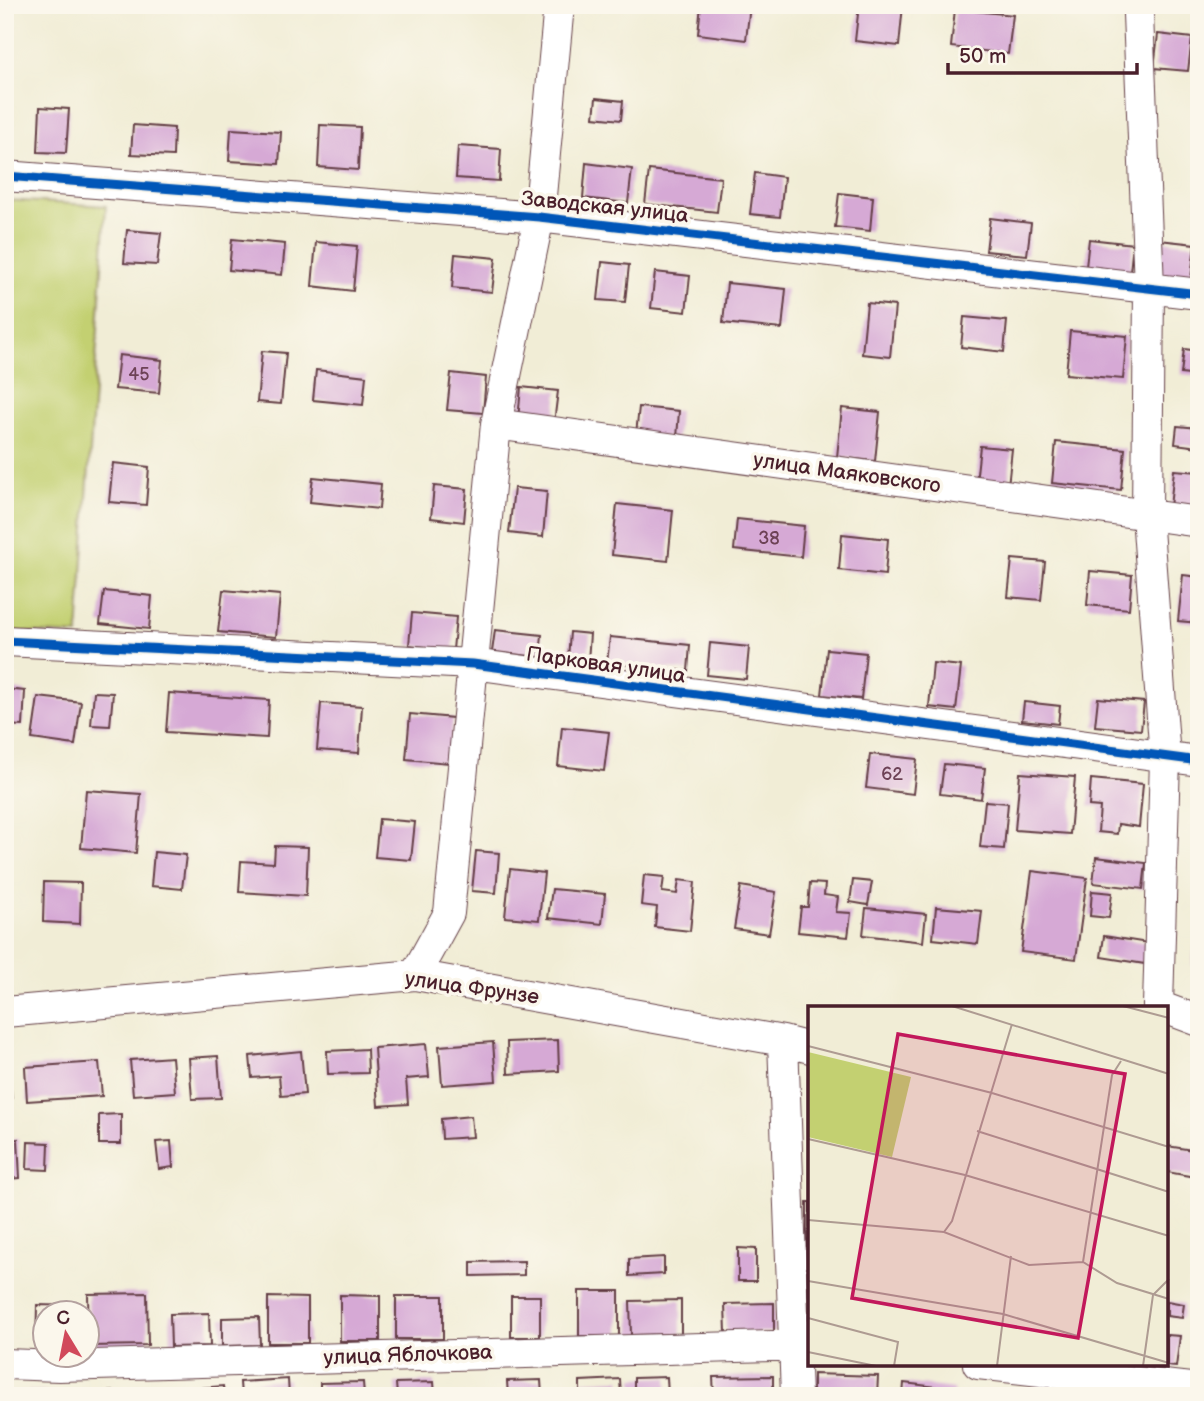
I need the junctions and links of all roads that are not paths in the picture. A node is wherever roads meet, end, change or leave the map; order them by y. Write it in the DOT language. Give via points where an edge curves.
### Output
graph roads {
  1 [pos="559,5"];
  2 [pos="1141,5"];
  3 [pos="5,176"];
  4 [pos="539,216"];
  5 [pos="1149,287"];
  6 [pos="1199,294"];
  7 [pos="495,424"];
  8 [pos="1147,515"];
  9 [pos="1199,522"];
  10 [pos="5,641"];
  11 [pos="472,664"];
  12 [pos="1165,758"];
  13 [pos="1199,761"];
  14 [pos="415,975"];
  15 [pos="1160,1006"];
  16 [pos="1169,1010"];
  17 [pos="5,1012"];
  18 [pos="1199,1021"];
  19 [pos="797,1044"];
  20 [pos="802,1344"];
  21 [pos="5,1364"];
  22 [pos="996,1366"];
  23 [pos="1199,1389"];
  24 [pos="796,1396"];
  1 -- 4 [label="street"];
  2 -- 5 [label="street"];
  3 -- 4 [label="street, Заводская улица"];
  4 -- 5 [label="street, Заводская улица"];
  4 -- 7 [label="street"];
  5 -- 6 [label="street, Заводская улица"];
  5 -- 8 [label="street"];
  7 -- 8 [label="street, улица Маяковского"];
  7 -- 11 [label="street"];
  8 -- 9 [label="street, улица Маяковского"];
  8 -- 12 [label="street"];
  10 -- 11 [label="street, Парковая улица"];
  11 -- 12 [label="street, Парковая улица"];
  11 -- 14 [label="street" via="449,913"];
  12 -- 13 [label="street, Парковая улица"];
  12 -- 15 [label="street"];
  14 -- 17 [label="street, улица Фрунзе"];
  14 -- 19 [label="street, улица Фрунзе"];
  16 -- 18 [label="street"];
  19 -- 20 [label="street"];
  20 -- 21 [label="street, улица Яблочкова" via="73,1366"];
  20 -- 24 [label="street"];
  22 -- 23 [label="street"];
}
